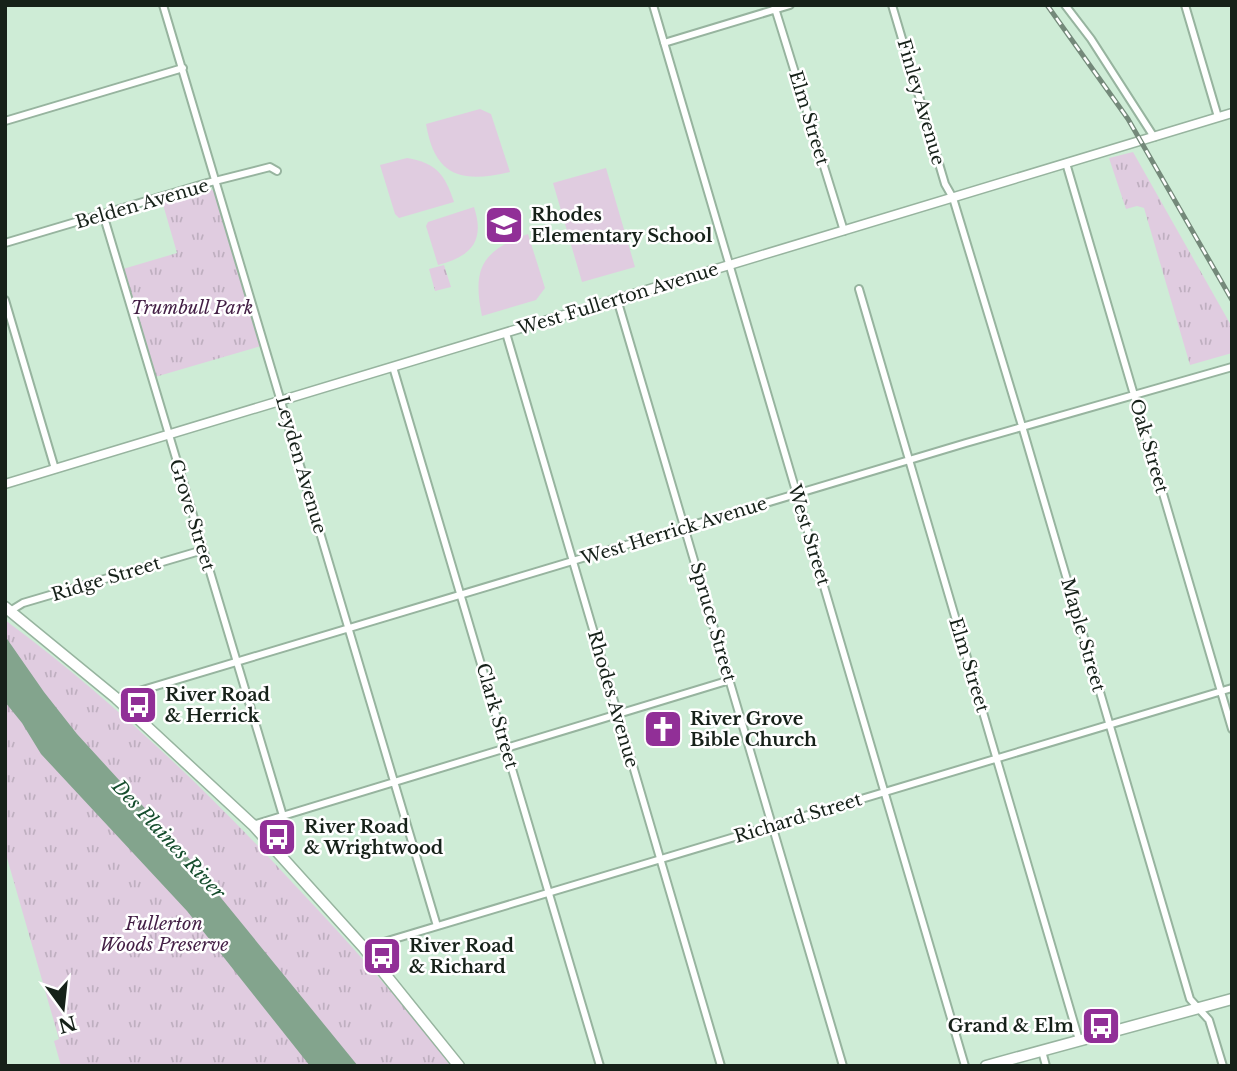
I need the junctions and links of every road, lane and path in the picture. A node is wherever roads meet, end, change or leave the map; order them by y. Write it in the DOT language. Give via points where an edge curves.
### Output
graph roads {
  1 [pos="163,5"];
  2 [pos="653,5"];
  3 [pos="790,5"];
  4 [pos="892,5"];
  5 [pos="1065,5"];
  6 [pos="1185,5"];
  7 [pos="775,7"];
  8 [pos="664,43"];
  9 [pos="183,68"];
  10 [pos="1232,113"];
  11 [pos="1219,117"];
  12 [pos="5,121"];
  13 [pos="1154,137"];
  14 [pos="1066,163"];
  15 [pos="277,171"];
  16 [pos="218,182"];
  17 [pos="953,198"];
  18 [pos="103,214"];
  19 [pos="844,230"];
  20 [pos="5,243"];
  21 [pos="729,265"];
  22 [pos="859,289"];
  23 [pos="617,299"];
  24 [pos="5,300"];
  25 [pos="506,333"];
  26 [pos="393,367"];
  27 [pos="1232,367"];
  28 [pos="1133,394"];
  29 [pos="282,400"];
  30 [pos="1022,426"];
  31 [pos="168,435"];
  32 [pos="909,460"];
  33 [pos="55,469"];
  34 [pos="5,484"];
  35 [pos="797,494"];
  36 [pos="686,527"];
  37 [pos="203,550"];
  38 [pos="573,561"];
  39 [pos="461,594"];
  40 [pos="7,608"];
  41 [pos="349,628"];
  42 [pos="236,662"];
  43 [pos="730,680"];
  44 [pos="1232,688"];
  45 [pos="1221,692"];
  46 [pos="116,698"];
  47 [pos="618,714"];
  48 [pos="1110,725"];
  49 [pos="1232,729"];
  50 [pos="506,748"];
  51 [pos="997,758"];
  52 [pos="395,782"];
  53 [pos="886,792"];
  54 [pos="283,816"];
  55 [pos="253,825"];
  56 [pos="773,825"];
  57 [pos="660,859"];
  58 [pos="549,892"];
  59 [pos="437,926"];
  60 [pos="364,948"];
  61 [pos="1232,999"];
  62 [pos="1199,1008"];
  63 [pos="1079,1040"];
  64 [pos="1042,1051"];
  65 [pos="459,1066"];
  66 [pos="600,1066"];
  67 [pos="721,1066"];
  68 [pos="843,1066"];
  69 [pos="965,1066"];
  70 [pos="986,1066"];
  71 [pos="1046,1066"];
  72 [pos="1223,1066"];
  1 -- 9 [label="street, Leyden Avenue"];
  2 -- 8 [label="street, West Street"];
  3 -- 7 [label="street"];
  4 -- 17 [label="street, Finley Avenue"];
  5 -- 13 [label="street"];
  6 -- 11 [label="street"];
  7 -- 8 [label="street"];
  7 -- 19 [label="street, Elm Street"];
  8 -- 21 [label="street, West Street"];
  9 -- 12 [label="street"];
  9 -- 16 [label="street, Leyden Avenue"];
  10 -- 11 [label="street, West Fullerton Avenue"];
  11 -- 13 [label="street, West Fullerton Avenue"];
  13 -- 14 [label="street, West Fullerton Avenue"];
  14 -- 17 [label="street, West Fullerton Avenue"];
  14 -- 28 [label="street, Oak Street"];
  15 -- 16 [label="street, Belden Avenue" via="270,167"];
  16 -- 18 [label="street, Belden Avenue"];
  16 -- 29 [label="street, Leyden Avenue"];
  17 -- 19 [label="street, West Fullerton Avenue"];
  17 -- 30 [label="street, Maple Street"];
  18 -- 20 [label="street, Belden Avenue"];
  18 -- 31 [label="street, Grove Street"];
  19 -- 21 [label="street, West Fullerton Avenue"];
  21 -- 23 [label="street, West Fullerton Avenue"];
  21 -- 35 [label="street, West Street"];
  22 -- 32 [label="street, Elm Street"];
  23 -- 25 [label="street, West Fullerton Avenue"];
  23 -- 36 [label="street, Spruce Street"];
  24 -- 33 [label="street"];
  25 -- 26 [label="street, West Fullerton Avenue"];
  25 -- 38 [label="street, Rhodes Avenue"];
  26 -- 29 [label="street, West Fullerton Avenue"];
  26 -- 39 [label="street, Clark Street"];
  27 -- 28 [label="street, West Herrick Avenue"];
  28 -- 30 [label="street, West Herrick Avenue"];
  28 -- 45 [label="street, Oak Street"];
  29 -- 31 [label="street, West Fullerton Avenue"];
  29 -- 41 [label="street, Leyden Avenue"];
  30 -- 32 [label="street, West Herrick Avenue"];
  30 -- 48 [label="street, Maple Street"];
  31 -- 33 [label="street, West Fullerton Avenue"];
  31 -- 37 [label="street, Grove Street"];
  32 -- 35 [label="street, West Herrick Avenue"];
  32 -- 51 [label="street, Elm Street"];
  33 -- 34 [label="street, West Fullerton Avenue"];
  35 -- 36 [label="street, West Herrick Avenue"];
  35 -- 53 [label="street, West Street"];
  36 -- 38 [label="street, West Herrick Avenue"];
  36 -- 43 [label="street, Spruce Street"];
  37 -- 40 [label="street, Ridge Street"];
  37 -- 42 [label="street, Grove Street"];
  38 -- 39 [label="street, West Herrick Avenue"];
  38 -- 47 [label="street, Rhodes Avenue"];
  39 -- 41 [label="street, West Herrick Avenue"];
  39 -- 50 [label="street, Clark Street"];
  40 -- 46 [label="main road"];
  41 -- 42 [label="street, West Herrick Avenue"];
  41 -- 52 [label="street, Leyden Avenue"];
  42 -- 46 [label="street, West Herrick Avenue"];
  42 -- 54 [label="street, Grove Street"];
  43 -- 47 [label="street"];
  43 -- 56 [label="street, Spruce Street"];
  44 -- 45 [label="street, Richard Street"];
  45 -- 48 [label="street, Richard Street"];
  45 -- 49 [label="street, Oak Street"];
  46 -- 55 [label="main road"];
  47 -- 50 [label="street"];
  47 -- 57 [label="street, Rhodes Avenue"];
  48 -- 51 [label="street, Richard Street"];
  48 -- 62 [label="street, Maple Street" via="1190,999"];
  50 -- 52 [label="street"];
  50 -- 58 [label="street, Clark Street"];
  51 -- 53 [label="street, Richard Street"];
  51 -- 63 [label="street, Elm Street"];
  52 -- 54 [label="street"];
  52 -- 59 [label="street, Leyden Avenue"];
  53 -- 56 [label="street, Richard Street"];
  53 -- 69 [label="street, West Street"];
  54 -- 55 [label="street"];
  55 -- 60 [label="main road"];
  56 -- 57 [label="street, Richard Street"];
  56 -- 68 [label="street, Spruce Street"];
  57 -- 58 [label="street, Richard Street"];
  57 -- 67 [label="street, Rhodes Avenue"];
  58 -- 59 [label="street, Richard Street"];
  58 -- 66 [label="street, Clark Street"];
  59 -- 60 [label="street, Richard Street"];
  60 -- 65 [label="main road"];
  61 -- 62 [label="main road"];
  62 -- 63 [label="main road"];
  62 -- 72 [label="street, Maple Street" via="1209,1020"];
  63 -- 64 [label="main road"];
  64 -- 70 [label="main road"];
  64 -- 71 [label="street"];
}
